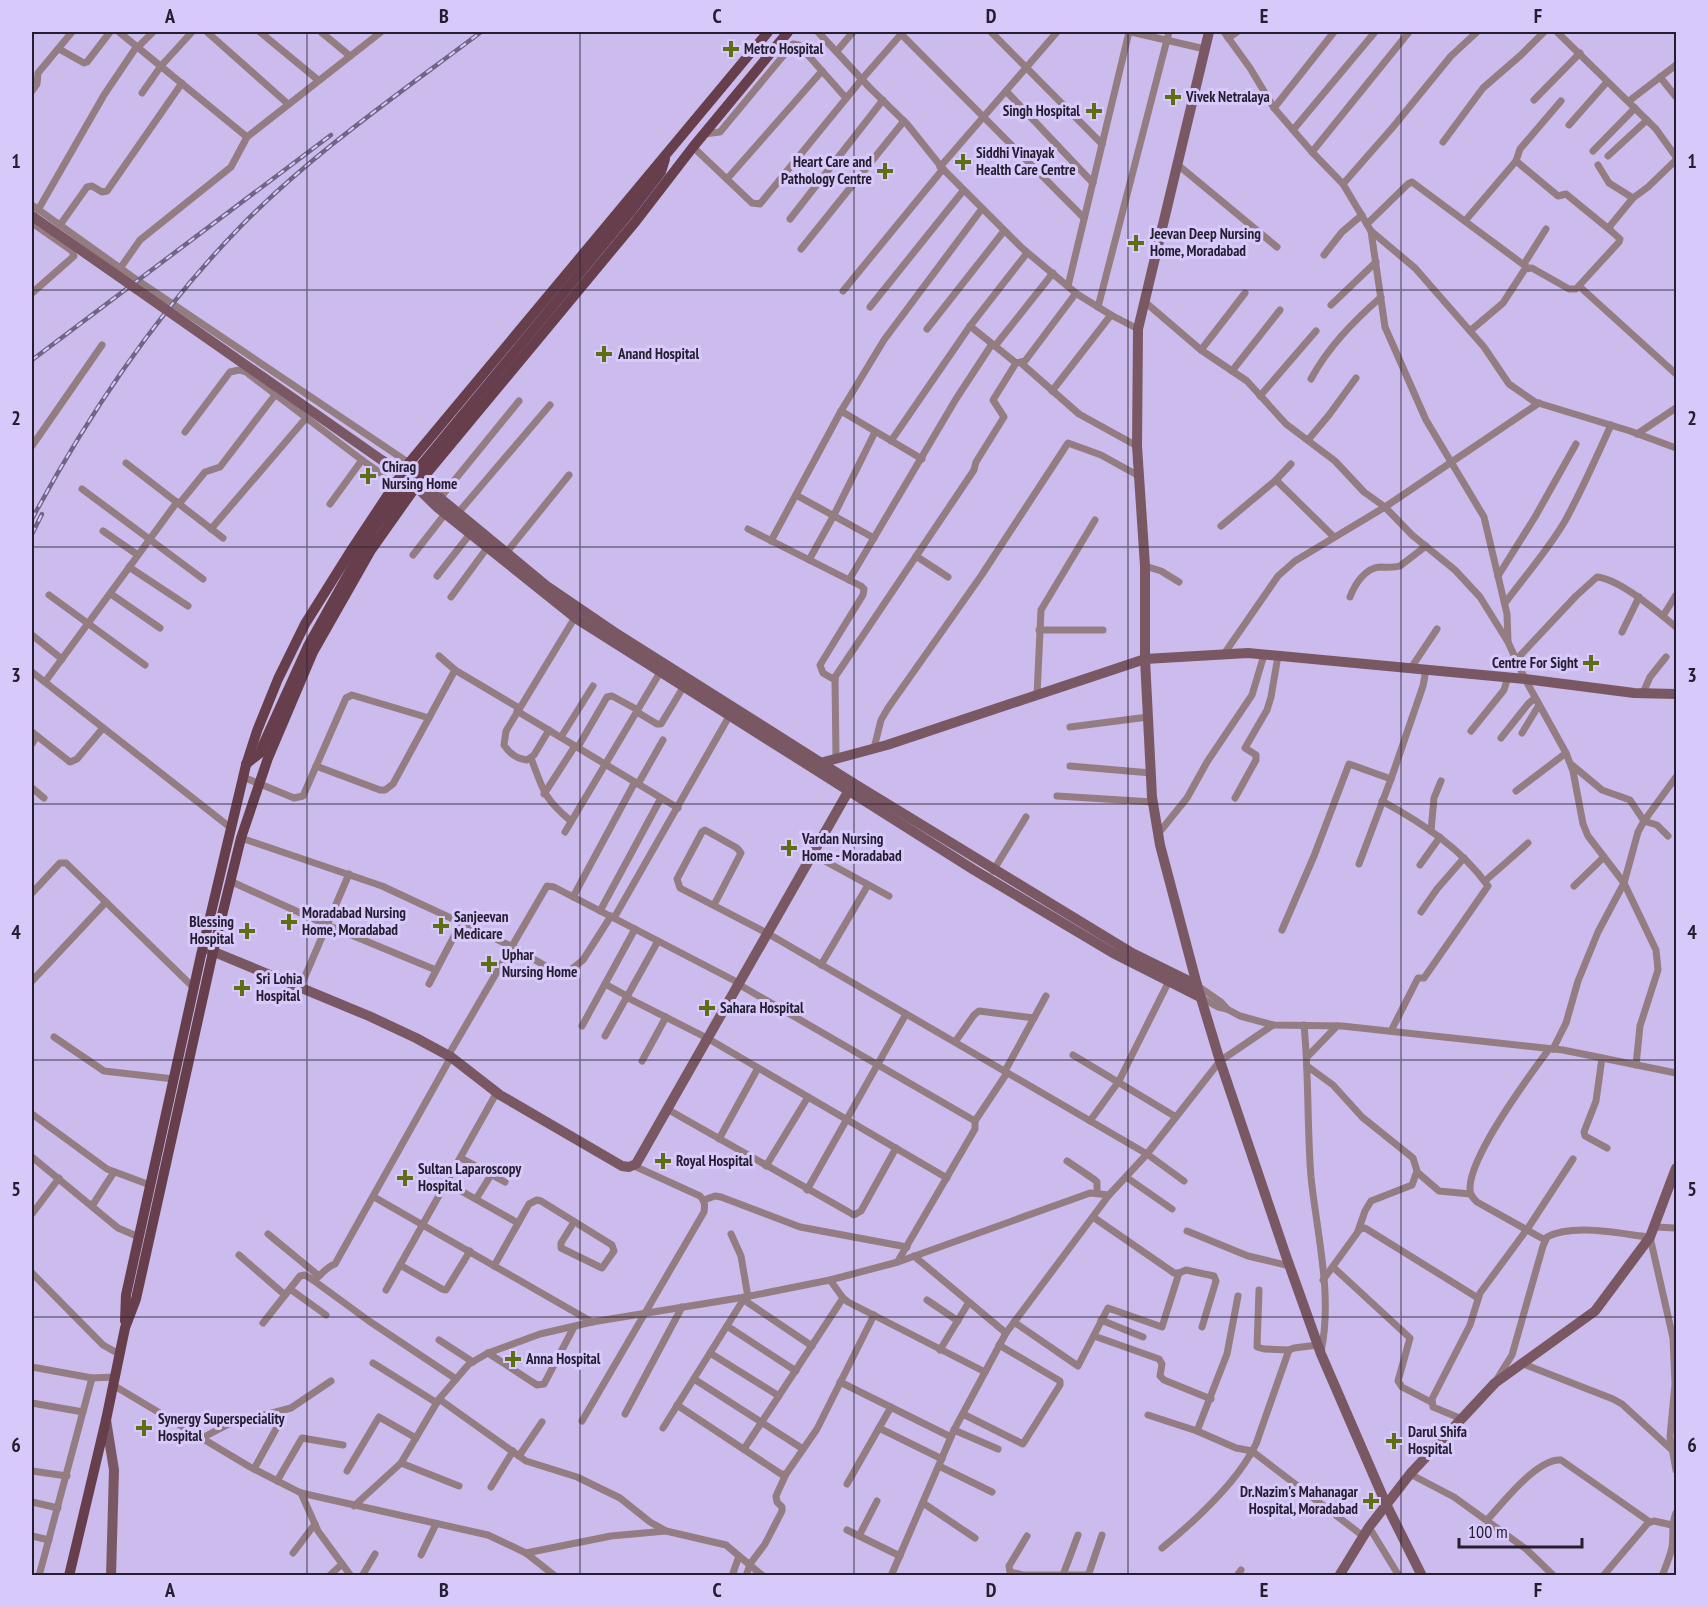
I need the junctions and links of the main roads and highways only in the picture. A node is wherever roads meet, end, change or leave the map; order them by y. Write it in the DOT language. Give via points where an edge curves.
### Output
graph roads {
  1 [pos="768,32"];
  2 [pos="788,32"];
  3 [pos="1209,32"];
  4 [pos="666,155"];
  5 [pos="677,168"];
  6 [pos="662,172"];
  7 [pos="35,213"];
  8 [pos="402,472"];
  9 [pos="420,488"];
  10 [pos="519,569"];
  11 [pos="1145,659"];
  12 [pos="663,668"];
  13 [pos="1677,694"];
  14 [pos="732,712"];
  15 [pos="262,749"];
  16 [pos="246,765"];
  17 [pos="817,765"];
  18 [pos="264,769"];
  19 [pos="851,787"];
  20 [pos="991,874"];
  21 [pos="208,950"];
  22 [pos="1197,985"];
  23 [pos="1200,997"];
  24 [pos="1677,1168"];
  25 [pos="125,1328"];
  26 [pos="106,1420"];
  27 [pos="1386,1504"];
  28 [pos="69,1575"];
  29 [pos="111,1575"];
  30 [pos="1339,1575"];
  31 [pos="1422,1575"];
  1 -- 4 [label="main road"];
  2 -- 5 [label="main road"];
  3 -- 11 [label="main road" via="1138,329 1137,446 1145,566"];
  4 -- 6 [label="main road"];
  4 -- 8 [label="main road"];
  5 -- 6 [label="main road"];
  5 -- 9 [label="main road"];
  6 -- 15 [label="main road, bridge" via="414,474 373,530 308,646"];
  7 -- 8 [label="main road, bridge"];
  8 -- 9 [label="main road"];
  8 -- 16 [label="main road" via="305,624 278,680"];
  9 -- 10 [label="main road" via="445,514"];
  9 -- 10 [label="main road" via="440,498 506,553"];
  9 -- 18 [label="main road" via="371,550 313,652"];
  10 -- 12 [label="main road" via="578,614"];
  11 -- 13 [label="main road" via="1264,655"];
  11 -- 17 [label="main road"];
  11 -- 22 [label="main road" via="1158,834"];
  12 -- 14 [label="main road"];
  12 -- 14 [label="main road" via="684,686"];
  14 -- 17 [label="main road"];
  15 -- 16 [label="main road"];
  15 -- 18 [label="main road"];
  16 -- 21 [label="main road"];
  17 -- 19 [label="main road"];
  18 -- 21 [label="main road"];
  19 -- 20 [label="main road"];
  19 -- 21 [label="main road" via="636,1164 622,1166 497,1092 450,1057 416,1038"];
  20 -- 22 [label="main road"];
  20 -- 23 [label="main road" via="1113,953"];
  21 -- 25 [label="main road" via="136,1299"];
  21 -- 25 [label="main road" via="194,988 150,1185 126,1295"];
  22 -- 23 [label="main road"];
  23 -- 27 [label="main road" via="1319,1350"];
  24 -- 27 [label="main road" via="1652,1232 1595,1311 1495,1383"];
  25 -- 26 [label="main road"];
  26 -- 28 [label="main road"];
  26 -- 29 [label="main road" via="114,1470"];
  27 -- 30 [label="main road"];
  27 -- 31 [label="main road"];
}
